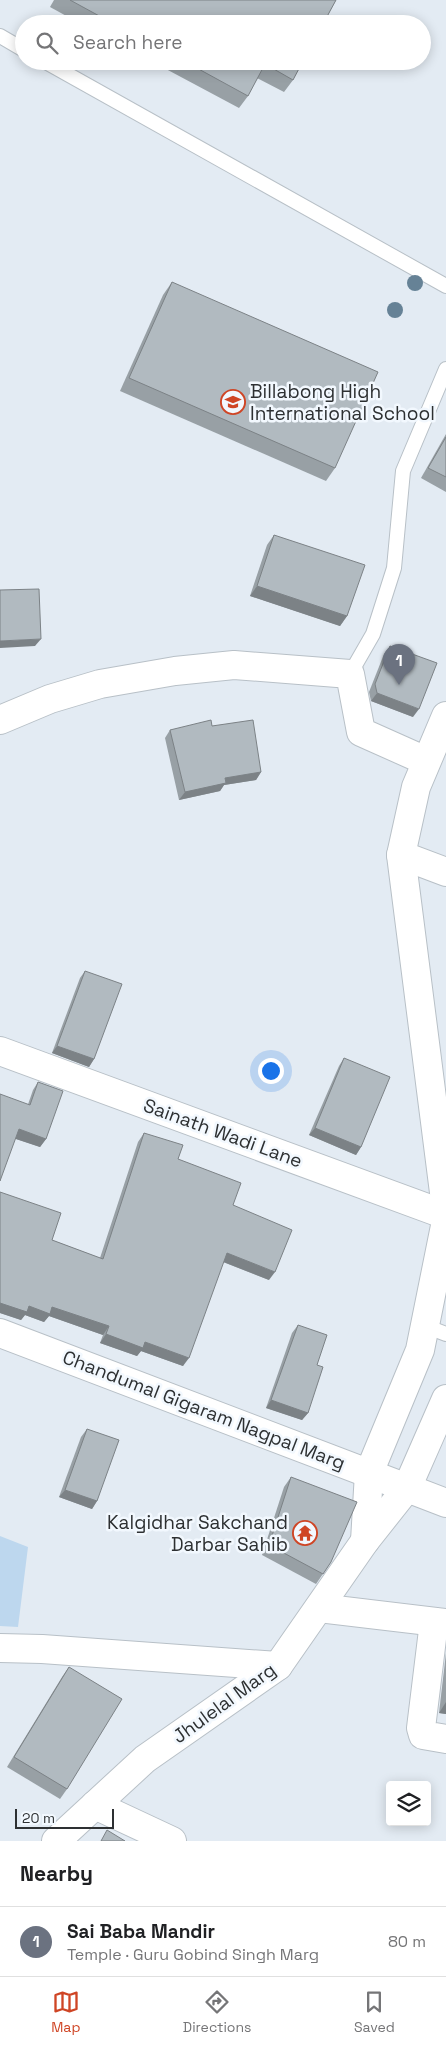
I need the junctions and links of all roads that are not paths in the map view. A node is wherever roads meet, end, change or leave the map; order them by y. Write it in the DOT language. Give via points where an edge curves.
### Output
graph roads {
  1 [pos="0,36"];
  2 [pos="15,45"];
  3 [pos="60,70"];
  4 [pos="446,286"];
  5 [pos="446,368"];
  6 [pos="350,674"];
  7 [pos="446,716"];
  8 [pos="0,720"];
  9 [pos="426,761"];
  10 [pos="401,855"];
  11 [pos="446,872"];
  12 [pos="0,1051"];
  13 [pos="446,1208"];
  14 [pos="446,1215"];
  15 [pos="446,1221"];
  16 [pos="436,1330"];
  17 [pos="0,1333"];
  18 [pos="446,1399"];
  19 [pos="369,1473"];
  20 [pos="407,1488"];
  21 [pos="446,1504"];
  22 [pos="365,1541"];
  23 [pos="319,1608"];
  24 [pos="440,1623"];
  25 [pos="0,1648"];
  26 [pos="278,1666"];
  27 [pos="446,1739"];
  28 [pos="95,1805"];
  29 [pos="56,1841"];
  30 [pos="172,1841"];
  1 -- 2 [label="lane"];
  3 -- 4 [label="lane"];
  5 -- 6 [label="lane" via="403,471 394,568 373,634"];
  6 -- 8 [label="street" via="234,665 175,671 100,684 50,699"];
  6 -- 9 [label="street" via="361,732"];
  7 -- 9 [label="street"];
  9 -- 10 [label="street" via="416,787"];
  10 -- 11 [label="street"];
  10 -- 13 [label="street"];
  12 -- 14 [label="street, Sainath Wadi Lane"];
  15 -- 16 [label="street"];
  16 -- 19 [label="street" via="420,1350"];
  17 -- 19 [label="street, Chandumal Gigaram Nagpal Marg"];
  18 -- 20 [label="street, Jhulelal Marg"];
  19 -- 20 [label="street, Chandumal Gigaram Nagpal Marg"];
  19 -- 22 [label="street"];
  20 -- 21 [label="street, Chandumal Gigaram Nagpal Marg"];
  20 -- 22 [label="street, Jhulelal Marg"];
  22 -- 23 [label="street, Jhulelal Marg"];
  23 -- 24 [label="street"];
  23 -- 26 [label="street, Jhulelal Marg"];
  24 -- 27 [label="street" via="421,1728 423,1735"];
  25 -- 26 [label="street"];
  26 -- 28 [label="street, Jhulelal Marg" via="145,1759"];
  28 -- 29 [label="street, Jhulelal Marg"];
  28 -- 30 [label="street"];
}
